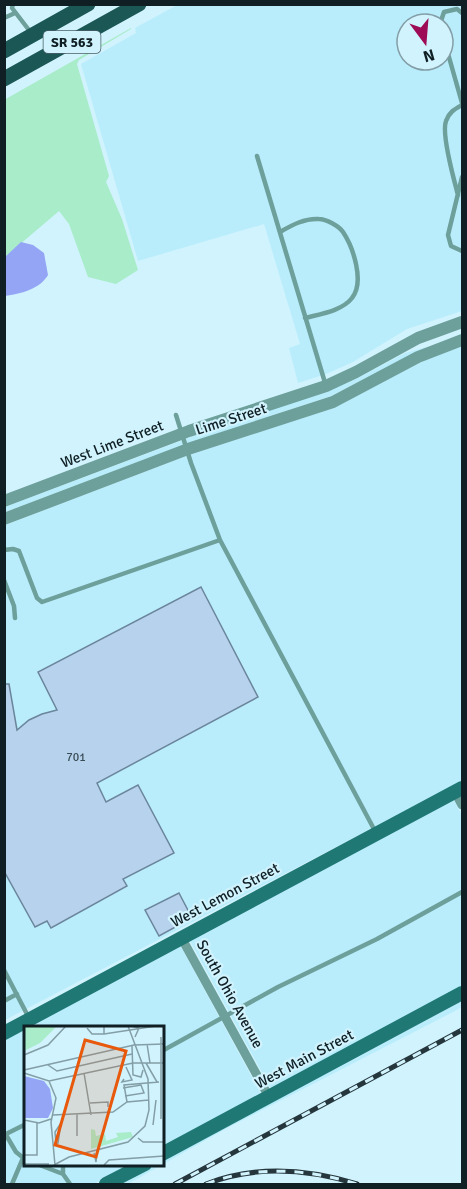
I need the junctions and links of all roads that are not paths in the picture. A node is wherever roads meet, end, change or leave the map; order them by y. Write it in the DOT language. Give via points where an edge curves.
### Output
graph roads {
  1 [pos="13,4"];
  2 [pos="88,4"];
  3 [pos="139,4"];
  4 [pos="444,12"];
  5 [pos="15,13"];
  6 [pos="462,13"];
  7 [pos="4,18"];
  8 [pos="33,36"];
  9 [pos="5,49"];
  10 [pos="455,72"];
  11 [pos="4,79"];
  12 [pos="460,89"];
  13 [pos="462,104"];
  14 [pos="257,156"];
  15 [pos="462,177"];
  16 [pos="458,195"];
  17 [pos="280,232"];
  18 [pos="462,250"];
  19 [pos="305,318"];
  20 [pos="462,322"];
  21 [pos="462,340"];
  22 [pos="326,386"];
  23 [pos="176,415"];
  24 [pos="182,434"];
  25 [pos="188,449"];
  26 [pos="4,501"];
  27 [pos="4,519"];
  28 [pos="220,540"];
  29 [pos="4,550"];
  30 [pos="4,580"];
  31 [pos="15,618"];
  32 [pos="459,790"];
  33 [pos="462,805"];
  34 [pos="376,833"];
  35 [pos="462,892"];
  36 [pos="181,937"];
  37 [pos="4,970"];
  38 [pos="462,993"];
  39 [pos="16,994"];
  40 [pos="4,1001"];
  41 [pos="225,1016"];
  42 [pos="30,1019"];
  43 [pos="4,1033"];
  44 [pos="164,1050"];
  45 [pos="269,1097"];
  46 [pos="24,1125"];
  47 [pos="5,1135"];
  48 [pos="164,1153"];
  49 [pos="24,1159"];
  50 [pos="40,1165"];
  51 [pos="63,1165"];
  52 [pos="143,1165"];
  53 [pos="63,1173"];
  54 [pos="10,1184"];
  55 [pos="70,1185"];
  56 [pos="106,1185"];
  1 -- 5 [label="lane"];
  2 -- 8 [label="main road, SR 563"];
  3 -- 11 [label="main road, SR 563"];
  4 -- 6 [label="lane" via="457,9"];
  5 -- 7 [label="lane"];
  5 -- 8 [label="lane"];
  8 -- 9 [label="main road, SR 563"];
  10 -- 12 [label="lane"];
  12 -- 13 [label="lane"];
  13 -- 16 [label="lane" via="451,111 445,123"];
  14 -- 17 [label="lane"];
  15 -- 16 [label="lane"];
  16 -- 18 [label="lane" via="448,235 452,246"];
  17 -- 19 [label="lane"];
  17 -- 19 [label="lane" via="302,221 321,219 332,223 342,230 358,269 352,298 337,309"];
  19 -- 22 [label="lane"];
  20 -- 22 [label="street, West Lime Street" via="418,338"];
  21 -- 25 [label="street, Lime Street" via="418,357 333,402"];
  22 -- 24 [label="street, West Lime Street"];
  23 -- 24 [label="lane"];
  24 -- 25 [label="lane"];
  24 -- 26 [label="street, West Lime Street"];
  25 -- 27 [label="street, Lime Street"];
  25 -- 28 [label="lane"];
  28 -- 29 [label="lane" via="42,602 18,551"];
  28 -- 34 [label="lane"];
  30 -- 31 [label="lane"];
  32 -- 33 [label="street"];
  32 -- 34 [label="main road, West Lemon Street"];
  34 -- 36 [label="main road, West Lemon Street"];
  35 -- 41 [label="lane"];
  36 -- 41 [label="street, South Ohio Avenue"];
  36 -- 42 [label="main road, West Lemon Street"];
  37 -- 39 [label="lane"];
  38 -- 45 [label="main road, West Main Street"];
  39 -- 40 [label="lane"];
  39 -- 42 [label="lane"];
  41 -- 44 [label="lane"];
  41 -- 45 [label="street, South Ohio Avenue"];
  42 -- 43 [label="main road, West Lemon Street"];
  45 -- 48 [label="main road, West Main Street"];
  46 -- 47 [label="lane"];
  47 -- 49 [label="lane"];
  49 -- 54 [label="lane"];
  50 -- 53 [label="lane"];
  51 -- 53 [label="lane"];
  52 -- 56 [label="main road"];
  53 -- 55 [label="lane"];
}
